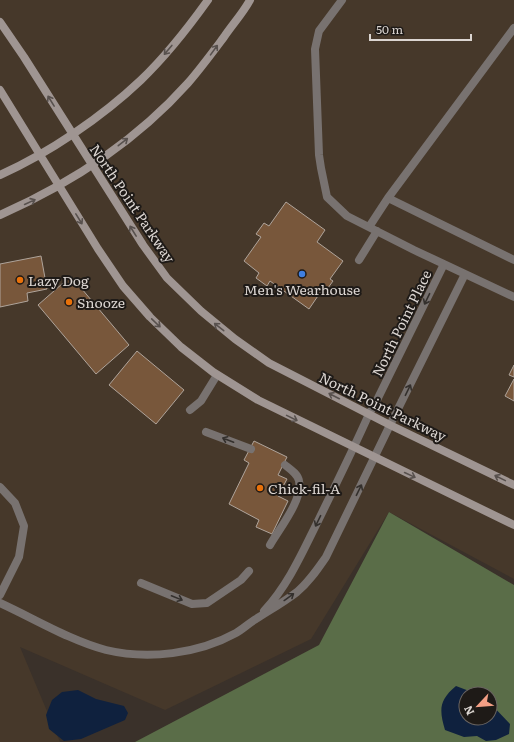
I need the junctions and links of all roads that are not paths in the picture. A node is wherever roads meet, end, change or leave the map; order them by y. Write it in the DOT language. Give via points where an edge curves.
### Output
graph roads {
  1 [pos="208,0"];
  2 [pos="250,0"];
  3 [pos="342,0"];
  4 [pos="0,22"];
  5 [pos="514,28"];
  6 [pos="0,90"];
  7 [pos="72,134"];
  8 [pos="39,154"];
  9 [pos="92,165"];
  10 [pos="0,175"];
  11 [pos="59,185"];
  12 [pos="388,198"];
  13 [pos="0,215"];
  14 [pos="373,229"];
  15 [pos="359,260"];
  16 [pos="514,260"];
  17 [pos="444,264"];
  18 [pos="465,274"];
  19 [pos="513,296"];
  20 [pos="217,375"];
  21 [pos="190,410"];
  22 [pos="369,414"];
  23 [pos="390,425"];
  24 [pos="206,432"];
  25 [pos="354,448"];
  26 [pos="251,449"];
  27 [pos="375,458"];
  28 [pos="285,464"];
  29 [pos="514,485"];
  30 [pos="0,487"];
  31 [pos="514,525"];
  32 [pos="270,545"];
  33 [pos="249,571"];
  34 [pos="141,583"];
  35 [pos="0,596"];
  36 [pos="0,603"];
  37 [pos="256,618"];
  1 -- 7 [label="street, one-way" via="141,80"];
  9 -- 2 [label="street, one-way" via="141,128 188,83"];
  3 -- 14 [label="street" via="319,31 315,49 320,168 327,197 347,216"];
  7 -- 4 [label="street, North Point Parkway, one-way"];
  5 -- 12 [label="street"];
  6 -- 8 [label="street"];
  7 -- 8 [label="street"];
  7 -- 9 [label="street, North Point Parkway"];
  8 -- 10 [label="street"];
  8 -- 11 [label="street"];
  9 -- 11 [label="street"];
  22 -- 9 [label="street, North Point Parkway, one-way" via="269,363 201,311 167,278 155,262"];
  13 -- 11 [label="street, one-way"];
  11 -- 20 [label="street, one-way" via="98,250 128,291 181,347"];
  12 -- 14 [label="street"];
  12 -- 16 [label="street"];
  14 -- 15 [label="street"];
  14 -- 17 [label="street"];
  17 -- 18 [label="street"];
  17 -- 22 [label="street, North Point Place, one-way"];
  18 -- 19 [label="street"];
  23 -- 18 [label="street, one-way"];
  20 -- 21 [label="street" via="201,402"];
  20 -- 25 [label="street, one-way" via="258,400"];
  22 -- 23 [label="street, North Point Parkway"];
  22 -- 25 [label="street, North Point Place"];
  23 -- 27 [label="street"];
  29 -- 23 [label="street, North Point Parkway, one-way"];
  26 -- 24 [label="street, one-way"];
  25 -- 27 [label="street"];
  25 -- 37 [label="street, North Point Place, one-way" via="295,567 271,603"];
  27 -- 31 [label="street, one-way"];
  37 -- 27 [label="street, one-way" via="278,606 313,576 326,557"];
  28 -- 32 [label="street" via="299,480 299,493"];
  30 -- 35 [label="street" via="15,503 24,526 19,556"];
  34 -- 33 [label="street, one-way" via="192,604 208,603 241,580"];
  36 -- 37 [label="street" via="82,642 106,650 145,654 195,649 237,632"];
}
